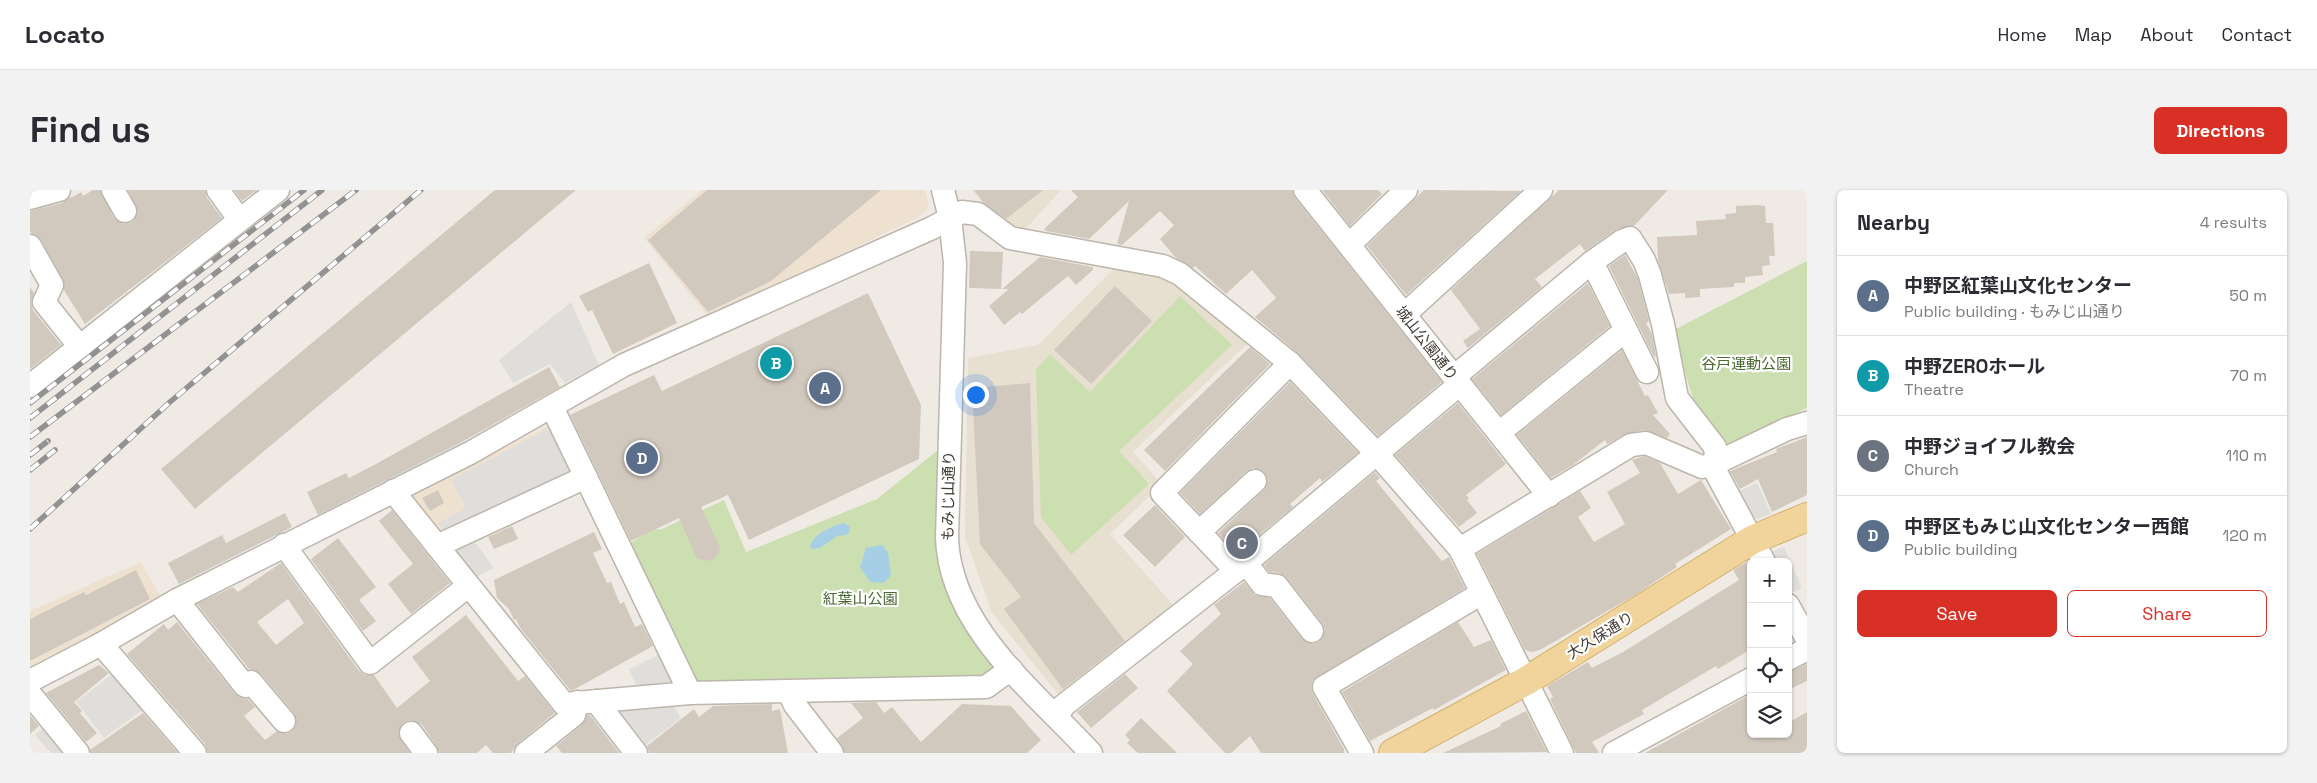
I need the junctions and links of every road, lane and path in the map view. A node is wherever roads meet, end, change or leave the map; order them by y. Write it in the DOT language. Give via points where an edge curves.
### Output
graph roads {
  1 [pos="59,190"];
  2 [pos="113,190"];
  3 [pos="218,190"];
  4 [pos="278,190"];
  5 [pos="1305,190"];
  6 [pos="1406,190"];
  7 [pos="1541,190"];
  8 [pos="949,192"];
  9 [pos="30,198"];
  10 [pos="125,211"];
  11 [pos="950,218"];
  12 [pos="239,219"];
  13 [pos="1348,245"];
  14 [pos="30,246"];
  15 [pos="1592,262"];
  16 [pos="1405,314"];
  17 [pos="1626,330"];
  18 [pos="80,347"];
  19 [pos="1290,363"];
  20 [pos="1647,372"];
  21 [pos="1457,381"];
  22 [pos="30,386"];
  23 [pos="552,408"];
  24 [pos="1807,423"];
  25 [pos="1499,433"];
  26 [pos="1377,454"];
  27 [pos="1712,465"];
  28 [pos="586,477"];
  29 [pos="1255,480"];
  30 [pos="393,491"];
  31 [pos="1549,496"];
  32 [pos="1807,517"];
  33 [pos="1199,532"];
  34 [pos="437,546"];
  35 [pos="286,549"];
  36 [pos="1460,549"];
  37 [pos="1758,551"];
  38 [pos="1241,567"];
  39 [pos="468,586"];
  40 [pos="1482,593"];
  41 [pos="177,600"];
  42 [pos="1792,612"];
  43 [pos="1312,630"];
  44 [pos="1807,639"];
  45 [pos="101,644"];
  46 [pos="1807,649"];
  47 [pos="1792,657"];
  48 [pos="1011,670"];
  49 [pos="30,681"];
  50 [pos="1526,681"];
  51 [pos="1747,681"];
  52 [pos="788,691"];
  53 [pos="690,693"];
  54 [pos="30,694"];
  55 [pos="586,702"];
  56 [pos="1058,717"];
  57 [pos="284,721"];
  58 [pos="411,733"];
  59 [pos="78,753"];
  60 [pos="194,753"];
  61 [pos="426,753"];
  62 [pos="526,753"];
  63 [pos="636,753"];
  64 [pos="832,753"];
  65 [pos="1091,753"];
  66 [pos="1362,753"];
  67 [pos="1393,753"];
  68 [pos="1562,753"];
  69 [pos="1614,753"];
  1 -- 9 [label="street"];
  2 -- 10 [label="street"];
  3 -- 12 [label="street"];
  4 -- 12 [label="street"];
  5 -- 13 [label="street, 城山公園通り"];
  6 -- 13 [label="street"];
  7 -- 16 [label="street"];
  8 -- 11 [label="street, もみじ山通り"];
  11 -- 19 [label="street" via="962,212 978,214 1010,238 1163,266 1180,274"];
  11 -- 23 [label="street" via="624,365"];
  11 -- 48 [label="street, もみじ山通り" via="955,263 949,562 975,624"];
  12 -- 18 [label="street"];
  13 -- 16 [label="street, 城山公園通り"];
  14 -- 18 [label="street" via="52,285 44,302"];
  15 -- 17 [label="street"];
  15 -- 21 [label="street"];
  15 -- 27 [label="street" via="1630,238 1644,260 1663,324 1677,398 1715,446 1716,456"];
  16 -- 21 [label="street, 城山公園通り"];
  17 -- 20 [label="street"];
  17 -- 25 [label="street"];
  18 -- 22 [label="street"];
  19 -- 26 [label="street"];
  19 -- 33 [label="street" via="1162,493"];
  21 -- 25 [label="street, 城山公園通り"];
  21 -- 26 [label="street"];
  23 -- 28 [label="street"];
  23 -- 30 [label="street"];
  24 -- 27 [label="street"];
  25 -- 31 [label="street, 城山公園通り"];
  26 -- 36 [label="street"];
  26 -- 38 [label="street"];
  27 -- 31 [label="street" via="1702,467 1689,463 1646,443 1631,445"];
  27 -- 37 [label="street"];
  28 -- 34 [label="street"];
  28 -- 53 [label="street"];
  29 -- 33 [label="street"];
  30 -- 34 [label="street"];
  30 -- 35 [label="street"];
  31 -- 36 [label="street"];
  32 -- 37 [label="main road, 大久保通り"];
  33 -- 38 [label="street"];
  34 -- 39 [label="street"];
  35 -- 39 [label="street" via="370,663"];
  35 -- 41 [label="street"];
  36 -- 40 [label="street"];
  37 -- 50 [label="main road, 大久保通り"];
  38 -- 43 [label="street" via="1262,584 1277,586"];
  38 -- 56 [label="street" via="1063,706"];
  39 -- 55 [label="street" via="564,704"];
  40 -- 50 [label="street"];
  40 -- 66 [label="street" via="1324,687"];
  41 -- 45 [label="street"];
  41 -- 57 [label="street" via="245,686 251,682"];
  42 -- 44 [label="street"];
  45 -- 49 [label="street"];
  45 -- 60 [label="street"];
  46 -- 47 [label="street"];
  48 -- 52 [label="street" via="986,687"];
  48 -- 56 [label="street, もみじ山通り"];
  50 -- 67 [label="main road, 大久保通り"];
  50 -- 68 [label="street"];
  51 -- 69 [label="street"];
  52 -- 53 [label="street"];
  52 -- 64 [label="street"];
  53 -- 55 [label="street"];
  54 -- 59 [label="street"];
  55 -- 62 [label="street"];
  55 -- 63 [label="street"];
  56 -- 65 [label="street, もみじ山通り"];
  58 -- 61 [label="street"];
}
